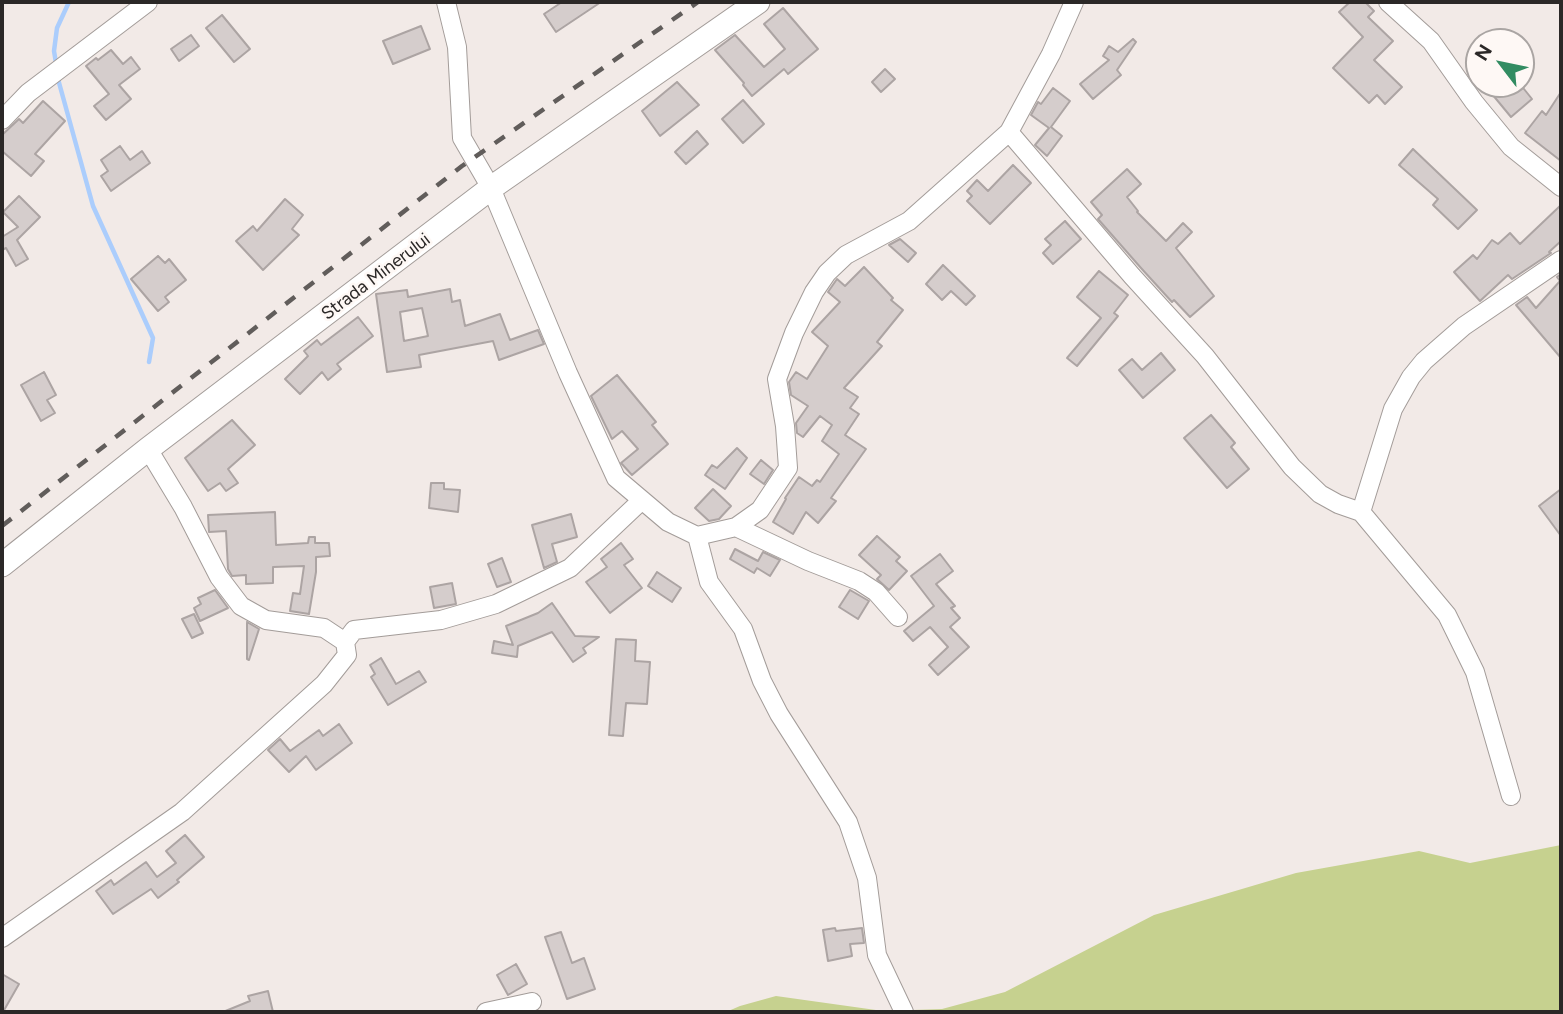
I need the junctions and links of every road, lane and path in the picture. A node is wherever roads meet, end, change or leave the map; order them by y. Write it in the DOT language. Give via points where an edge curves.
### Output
graph roads {
  1 [pos="148,2"];
  2 [pos="446,2"];
  3 [pos="758,2"];
  4 [pos="1074,2"];
  5 [pos="1388,2"];
  6 [pos="2,120"];
  7 [pos="1009,132"];
  8 [pos="1561,187"];
  9 [pos="491,188"];
  10 [pos="1561,260"];
  11 [pos="148,449"];
  12 [pos="642,500"];
  13 [pos="1361,512"];
  14 [pos="736,527"];
  15 [pos="697,536"];
  16 [pos="2,565"];
  17 [pos="898,617"];
  18 [pos="345,642"];
  19 [pos="1511,796"];
  20 [pos="2,938"];
  21 [pos="532,1002"];
  22 [pos="486,1012"];
  23 [pos="904,1012"];
  1 -- 6 [label="street" via="27,93"];
  2 -- 9 [label="street" via="457,47 462,138"];
  3 -- 9 [label="main road, Strada Minerului"];
  4 -- 7 [label="street"];
  5 -- 8 [label="street" via="1431,41 1511,147"];
  7 -- 13 [label="street" via="1205,356 1306,483 1338,504"];
  7 -- 14 [label="street" via="909,221 846,255 827,273 794,333 777,379 788,468 760,510"];
  9 -- 11 [label="main road, Strada Minerului"];
  9 -- 12 [label="street" via="616,478"];
  10 -- 13 [label="street" via="1464,326 1410,377 1393,409"];
  11 -- 16 [label="main road, Strada Minerului"];
  11 -- 18 [label="street" via="219,577 241,606 266,620 324,628"];
  12 -- 15 [label="street" via="668,522"];
  12 -- 18 [label="street" via="570,568 496,604 441,620 354,630"];
  13 -- 19 [label="street" via="1447,615 1475,672"];
  14 -- 15 [label="street"];
  14 -- 17 [label="street" via="859,581"];
  15 -- 23 [label="street" via="709,582 743,629 779,715 848,822 867,878 877,955"];
  18 -- 20 [label="street" via="347,655 324,684 182,812"];
  21 -- 22 [label="street"];
}
